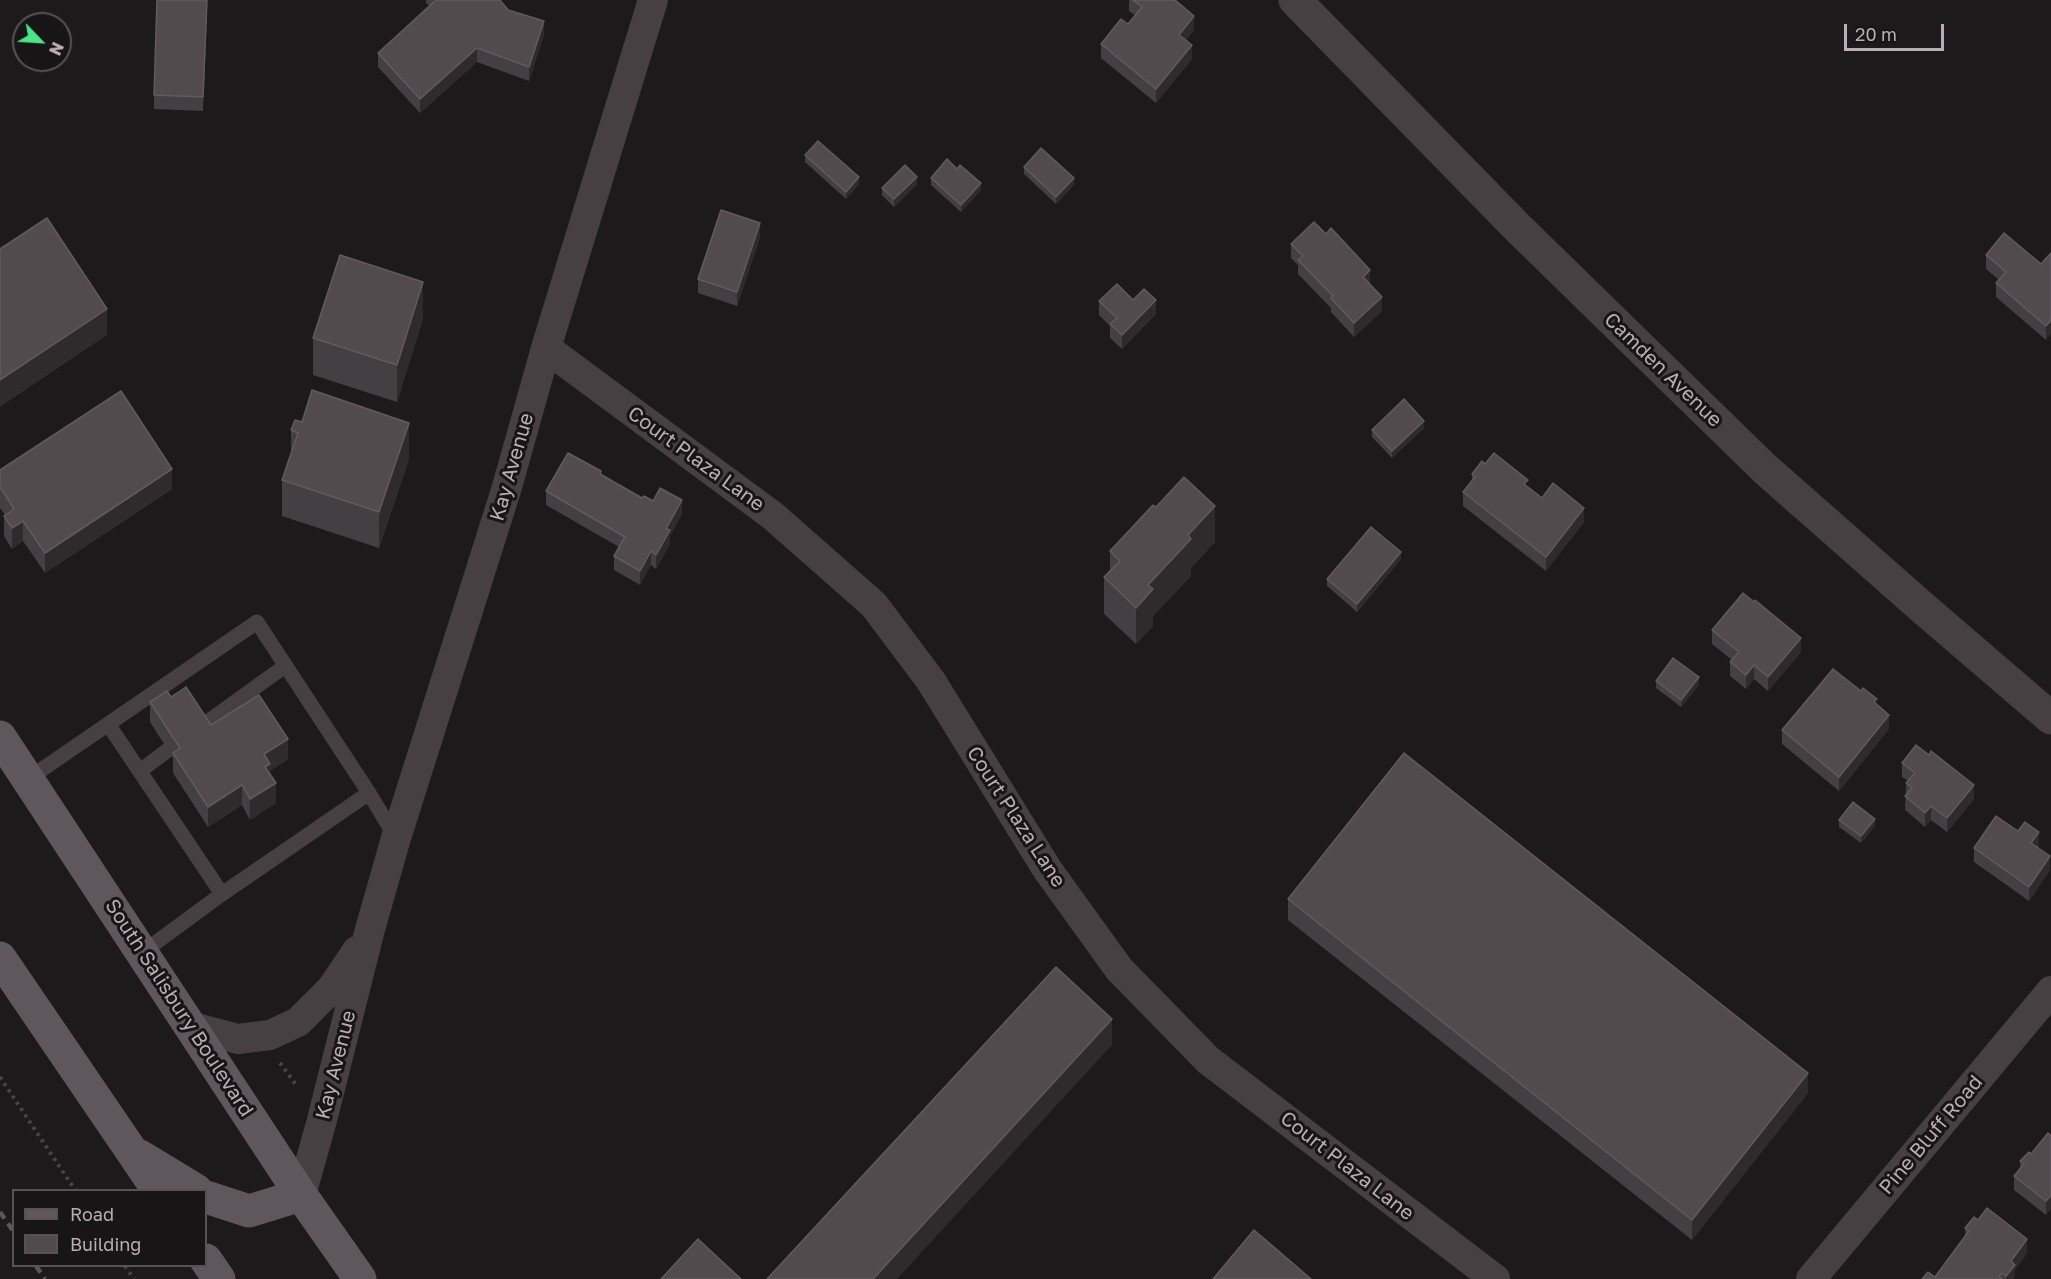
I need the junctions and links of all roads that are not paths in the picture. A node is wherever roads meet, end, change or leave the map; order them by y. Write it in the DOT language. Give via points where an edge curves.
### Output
graph roads {
  1 [pos="653,0"];
  2 [pos="1296,0"];
  3 [pos="546,348"];
  4 [pos="285,666"];
  5 [pos="2051,718"];
  6 [pos="108,724"];
  7 [pos="200,728"];
  8 [pos="0,737"];
  9 [pos="168,750"];
  10 [pos="140,771"];
  11 [pos="28,779"];
  12 [pos="369,794"];
  13 [pos="396,838"];
  14 [pos="222,894"];
  15 [pos="369,933"];
  16 [pos="142,952"];
  17 [pos="0,958"];
  18 [pos="2051,991"];
  19 [pos="192,1027"];
  20 [pos="131,1150"];
  21 [pos="157,1189"];
  22 [pos="193,1189"];
  23 [pos="301,1195"];
  24 [pos="207,1197"];
  25 [pos="207,1261"];
  26 [pos="219,1279"];
  27 [pos="360,1279"];
  28 [pos="1494,1279"];
  29 [pos="1811,1279"];
  1 -- 3 [label="street, Kay Avenue"];
  2 -- 5 [label="street, Camden Avenue" via="1526,236 1756,460"];
  3 -- 13 [label="street, Kay Avenue" via="507,487"];
  3 -- 28 [label="street, Court Plaza Lane" via="773,516 874,605 931,681 1047,869 1119,969 1208,1060"];
  4 -- 6 [label="lane" via="257,622"];
  4 -- 7 [label="lane"];
  4 -- 12 [label="lane"];
  6 -- 10 [label="lane"];
  6 -- 11 [label="lane"];
  8 -- 11 [label="main road, South Salisbury Boulevard"];
  9 -- 10 [label="lane"];
  10 -- 14 [label="lane"];
  11 -- 16 [label="main road, South Salisbury Boulevard"];
  12 -- 13 [label="lane"];
  12 -- 14 [label="lane"];
  13 -- 15 [label="street, Kay Avenue"];
  14 -- 16 [label="lane"];
  15 -- 19 [label="street, Kay Avenue" via="332,988 298,1022 270,1035 238,1039"];
  15 -- 23 [label="street, Kay Avenue"];
  16 -- 19 [label="main road, South Salisbury Boulevard"];
  17 -- 20 [label="main road"];
  18 -- 29 [label="street, Pine Bluff Road"];
  19 -- 23 [label="main road, South Salisbury Boulevard"];
  20 -- 21 [label="main road"];
  20 -- 22 [label="main road"];
  23 -- 24 [label="main road" via="249,1211"];
  23 -- 27 [label="main road, South Salisbury Boulevard"];
  25 -- 26 [label="main road"];
}
